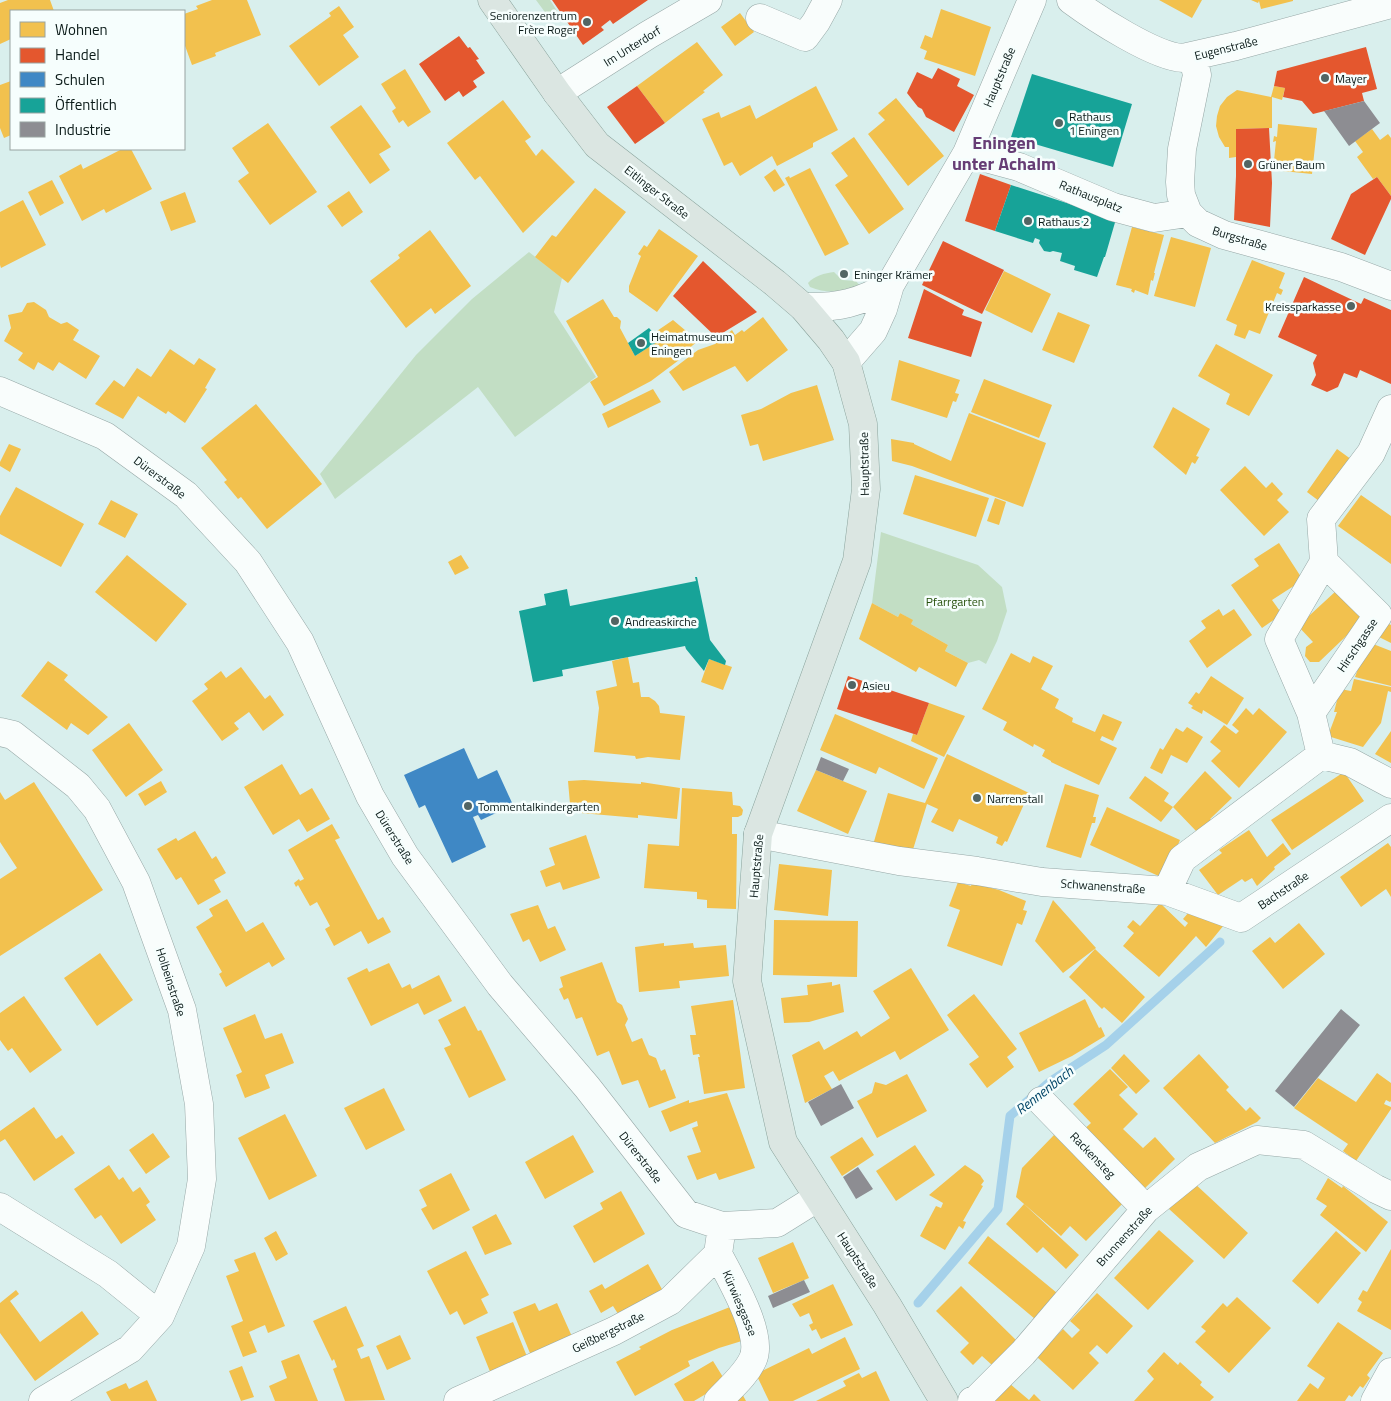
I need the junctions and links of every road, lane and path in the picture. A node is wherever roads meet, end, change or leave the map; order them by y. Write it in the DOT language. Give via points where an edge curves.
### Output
graph roads {
  1 [pos="492,0"];
  2 [pos="708,0"];
  3 [pos="828,0"];
  4 [pos="1032,0"];
  5 [pos="1071,0"];
  6 [pos="1391,4"];
  7 [pos="760,18"];
  8 [pos="1193,57"];
  9 [pos="557,94"];
  10 [pos="967,153"];
  11 [pos="1188,213"];
  12 [pos="890,285"];
  13 [pos="1391,286"];
  14 [pos="803,307"];
  15 [pos="846,362"];
  16 [pos="0,391"];
  17 [pos="1391,409"];
  18 [pos="1324,562"];
  19 [pos="1311,713"];
  20 [pos="0,732"];
  21 [pos="1321,755"];
  22 [pos="1391,784"];
  23 [pos="1391,818"];
  24 [pos="758,834"];
  25 [pos="1167,891"];
  26 [pos="1040,1101"];
  27 [pos="1391,1196"];
  28 [pos="818,1198"];
  29 [pos="0,1207"];
  30 [pos="1146,1209"];
  31 [pos="722,1226"];
  32 [pos="718,1254"];
  33 [pos="160,1316"];
  34 [pos="1391,1372"];
  35 [pos="43,1401"];
  36 [pos="458,1401"];
  37 [pos="718,1401"];
  38 [pos="944,1401"];
  39 [pos="972,1401"];
  40 [pos="1375,1401"];
  1 -- 9 [label="main road, Eitlinger Straße"];
  2 -- 9 [label="street, Im Unterdorf"];
  3 -- 7 [label="street" via="805,37"];
  4 -- 10 [label="street, Hauptstraße"];
  5 -- 8 [label="street, Eugenstraße" via="1156,51 1176,58"];
  6 -- 8 [label="street, Eugenstraße"];
  8 -- 11 [label="street" via="1197,75 1182,149 1180,182"];
  9 -- 14 [label="main road, Eitlinger Straße" via="597,145"];
  10 -- 11 [label="street, Rathausplatz" via="1018,167 1113,206 1154,218"];
  10 -- 12 [label="street, Hauptstraße"];
  11 -- 13 [label="street, Burgstraße" via="1198,223 1224,235 1341,266"];
  12 -- 14 [label="street" via="847,304"];
  12 -- 15 [label="street, Hauptstraße" via="873,331"];
  14 -- 15 [label="main road, Eitlinger Straße"];
  15 -- 24 [label="main road, Hauptstraße" via="863,424 866,489 857,561"];
  16 -- 31 [label="street, Dürerstraße" via="105,436 186,495 248,562 300,642 370,796 405,856 500,986 587,1087 686,1214"];
  17 -- 18 [label="street" via="1371,453 1320,519"];
  18 -- 19 [label="street" via="1280,639"];
  18 -- 19 [label="street, Hirschgasse" via="1378,615"];
  19 -- 21 [label="street"];
  20 -- 33 [label="street, Holbeinstraße" via="13,735 78,786 97,809 136,882 182,1010 199,1104 202,1179 191,1246"];
  21 -- 22 [label="street" via="1350,762"];
  21 -- 25 [label="street" via="1182,860"];
  23 -- 25 [label="street, Bachstraße" via="1241,918"];
  24 -- 25 [label="street, Schwanenstraße" via="899,861 1042,882"];
  24 -- 28 [label="main road, Hauptstraße" via="747,980 783,1142"];
  26 -- 30 [label="street, Rackensteg"];
  27 -- 30 [label="street, Brunnenstraße" via="1304,1145 1257,1140 1198,1167"];
  28 -- 31 [label="street, Dürerstraße" via="777,1223"];
  28 -- 38 [label="main road, Hauptstraße"];
  29 -- 33 [label="street" via="108,1274"];
  30 -- 39 [label="street, Brunnenstraße" via="1023,1353"];
  31 -- 32 [label="street"];
  32 -- 36 [label="street, Geißbergstraße" via="670,1301 614,1331"];
  32 -- 37 [label="street, Kürwiesgasse" via="744,1307 755,1334 756,1347 745,1371"];
  33 -- 35 [label="street, Holbeinstraße" via="130,1349"];
  34 -- 40 [label="street"];
}
